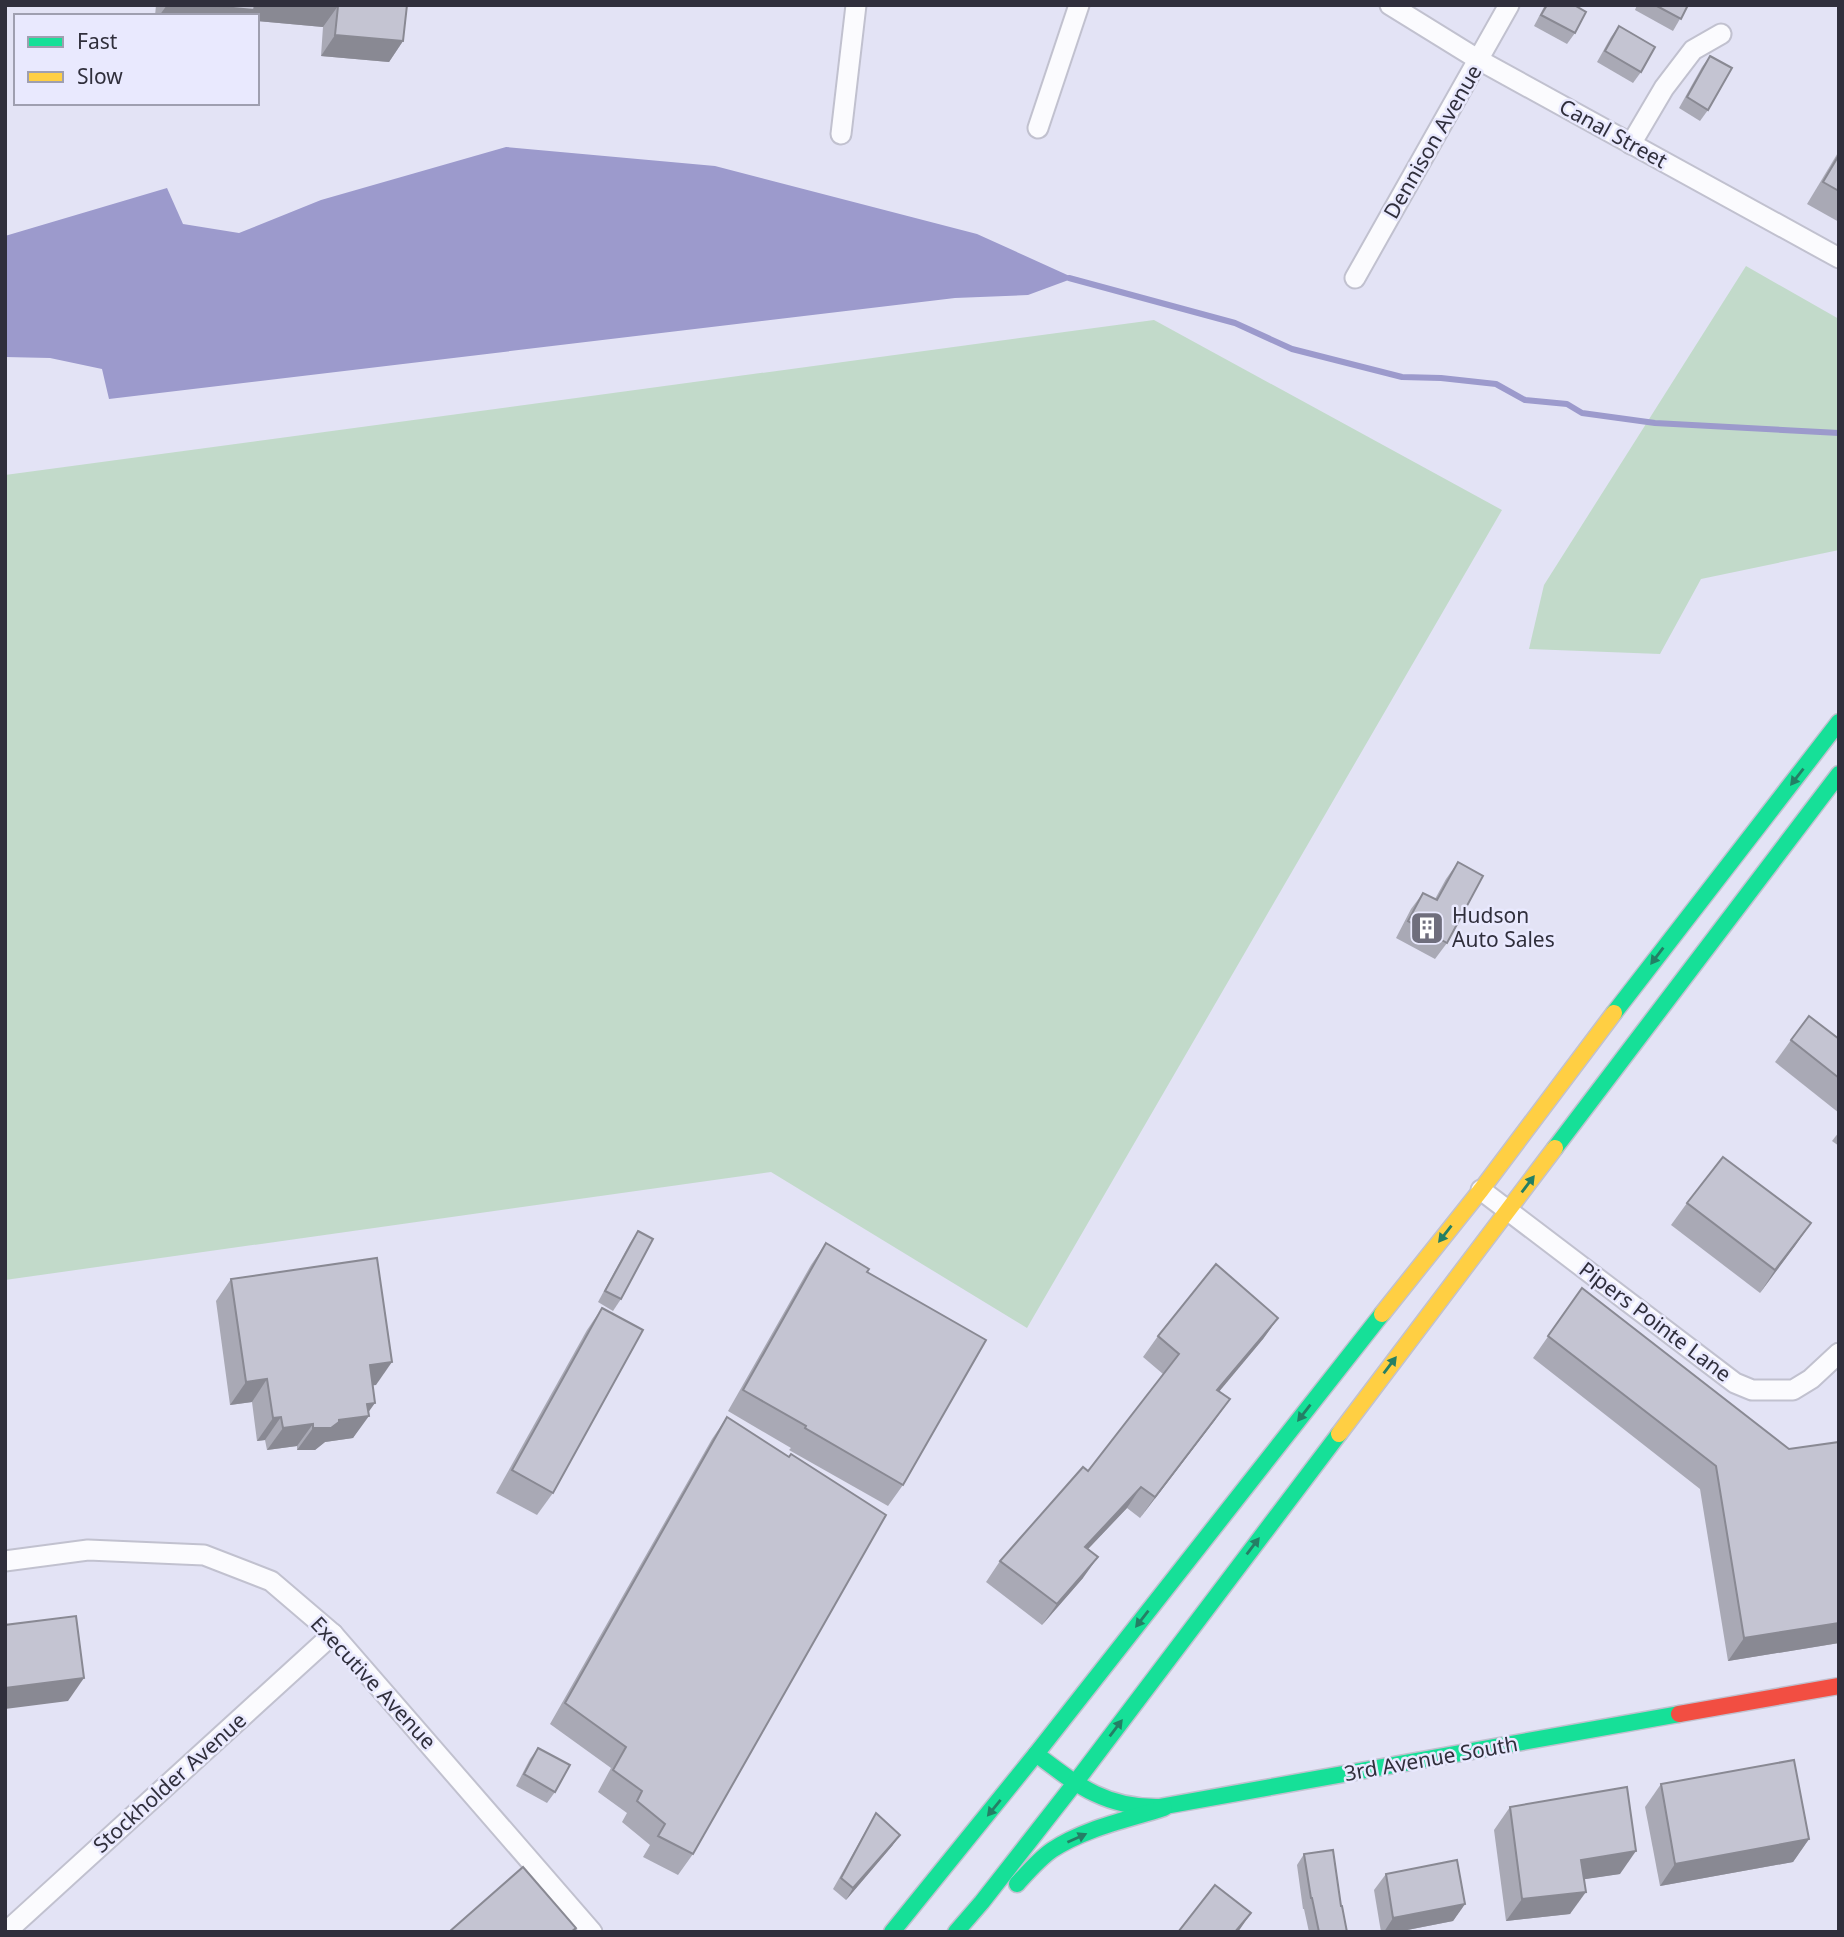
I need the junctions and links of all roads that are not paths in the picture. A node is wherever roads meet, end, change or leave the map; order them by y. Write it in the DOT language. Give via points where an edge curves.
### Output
graph roads {
  1 [pos="856,5"];
  2 [pos="1079,5"];
  3 [pos="1390,5"];
  4 [pos="1509,5"];
  5 [pos="1721,34"];
  6 [pos="1479,60"];
  7 [pos="1038,128"];
  8 [pos="841,134"];
  9 [pos="1631,145"];
  10 [pos="1839,258"];
  11 [pos="1355,278"];
  12 [pos="1839,722"];
  13 [pos="1839,774"];
  14 [pos="1480,1190"];
  15 [pos="1507,1210"];
  16 [pos="1839,1353"];
  17 [pos="5,1561"];
  18 [pos="334,1634"];
  19 [pos="1839,1686"];
  20 [pos="1037,1754"];
  21 [pos="1075,1783"];
  22 [pos="1164,1808"];
  23 [pos="982,1902"];
  24 [pos="6,1932"];
  25 [pos="592,1932"];
  26 [pos="892,1932"];
  27 [pos="956,1932"];
  1 -- 8 [label="street"];
  2 -- 7 [label="street"];
  3 -- 6 [label="street, Canal Street"];
  4 -- 6 [label="street, Dennison Avenue"];
  5 -- 9 [label="street" via="1693,50 1664,88"];
  6 -- 9 [label="street, Canal Street"];
  6 -- 11 [label="street, Dennison Avenue"];
  9 -- 10 [label="street, Canal Street"];
  12 -- 14 [label="main road, one-way"];
  15 -- 13 [label="main road, one-way"];
  14 -- 15 [label="street, Pipers Pointe Lane"];
  14 -- 20 [label="main road, one-way"];
  15 -- 16 [label="street, Pipers Pointe Lane" via="1735,1383 1752,1390 1793,1390"];
  21 -- 15 [label="main road, one-way"];
  17 -- 18 [label="street, Executive Avenue" via="88,1550 204,1555 271,1581"];
  18 -- 24 [label="street, Stockholder Avenue"];
  18 -- 25 [label="street, Executive Avenue"];
  19 -- 22 [label="main road, 3rd Avenue South"];
  20 -- 21 [label="main road, 3rd Avenue South"];
  20 -- 26 [label="main road, one-way"];
  21 -- 22 [label="main road, 3rd Avenue South" via="1103,1800 1137,1809"];
  21 -- 23 [label="main road"];
  23 -- 22 [label="main road, one-way" via="1018,1883 1044,1855 1061,1845"];
  23 -- 27 [label="main road"];
}
